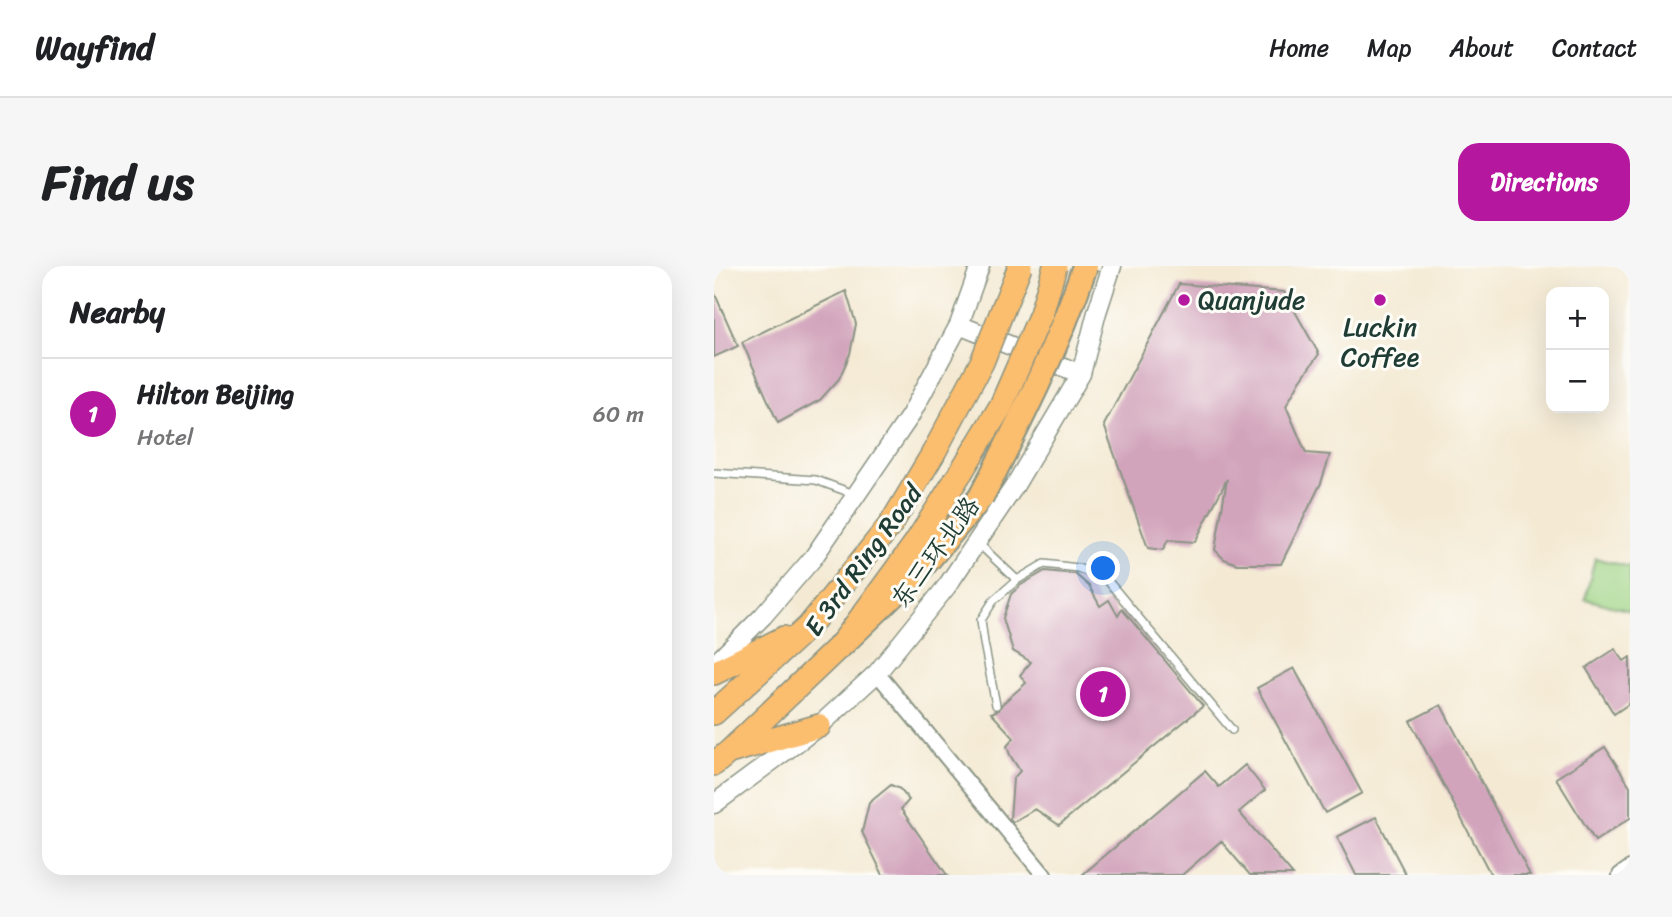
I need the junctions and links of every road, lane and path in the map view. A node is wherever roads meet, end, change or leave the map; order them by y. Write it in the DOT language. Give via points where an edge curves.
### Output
graph roads {
  1 [pos="980,266"];
  2 [pos="1020,266"];
  3 [pos="1055,266"];
  4 [pos="1086,266"];
  5 [pos="1112,266"];
  6 [pos="959,325"];
  7 [pos="1081,374"];
  8 [pos="714,473"];
  9 [pos="857,494"];
  10 [pos="976,542"];
  11 [pos="1017,580"];
  12 [pos="809,625"];
  13 [pos="841,645"];
  14 [pos="714,665"];
  15 [pos="714,673"];
  16 [pos="877,673"];
  17 [pos="996,705"];
  18 [pos="714,713"];
  19 [pos="819,726"];
  20 [pos="1233,730"];
  21 [pos="722,758"];
  22 [pos="714,804"];
  23 [pos="1630,868"];
  24 [pos="1044,875"];
  25 [pos="1620,875"];
  1 -- 6 [label="street"];
  2 -- 12 [label="highway, E 3rd Ring Road, bridge" via="982,362 933,454 891,524"];
  3 -- 13 [label="highway, E 3rd Ring Road, bridge" via="1041,313 1001,406 915,544"];
  4 -- 13 [label="highway, bridge" via="1070,313 981,497 920,569"];
  5 -- 7 [label="street, 东三环北路"];
  6 -- 7 [label="street"];
  6 -- 9 [label="street" via="910,416"];
  7 -- 10 [label="street, 东三环北路"];
  8 -- 9 [label="lane" via="816,480"];
  9 -- 14 [label="street" via="813,558"];
  10 -- 11 [label="lane"];
  10 -- 16 [label="street, 东三环北路"];
  11 -- 17 [label="lane" via="994,600 981,620"];
  11 -- 20 [label="lane" via="1044,564 1078,568 1108,581"];
  12 -- 15 [label="highway"];
  12 -- 18 [label="highway, E 3rd Ring Road"];
  13 -- 21 [label="highway, E 3rd Ring Road"];
  16 -- 19 [label="street, 东三环北路"];
  16 -- 24 [label="street"];
  19 -- 21 [label="highway"];
  19 -- 22 [label="street, 东三环北路"];
  23 -- 25 [label="street"];
}
